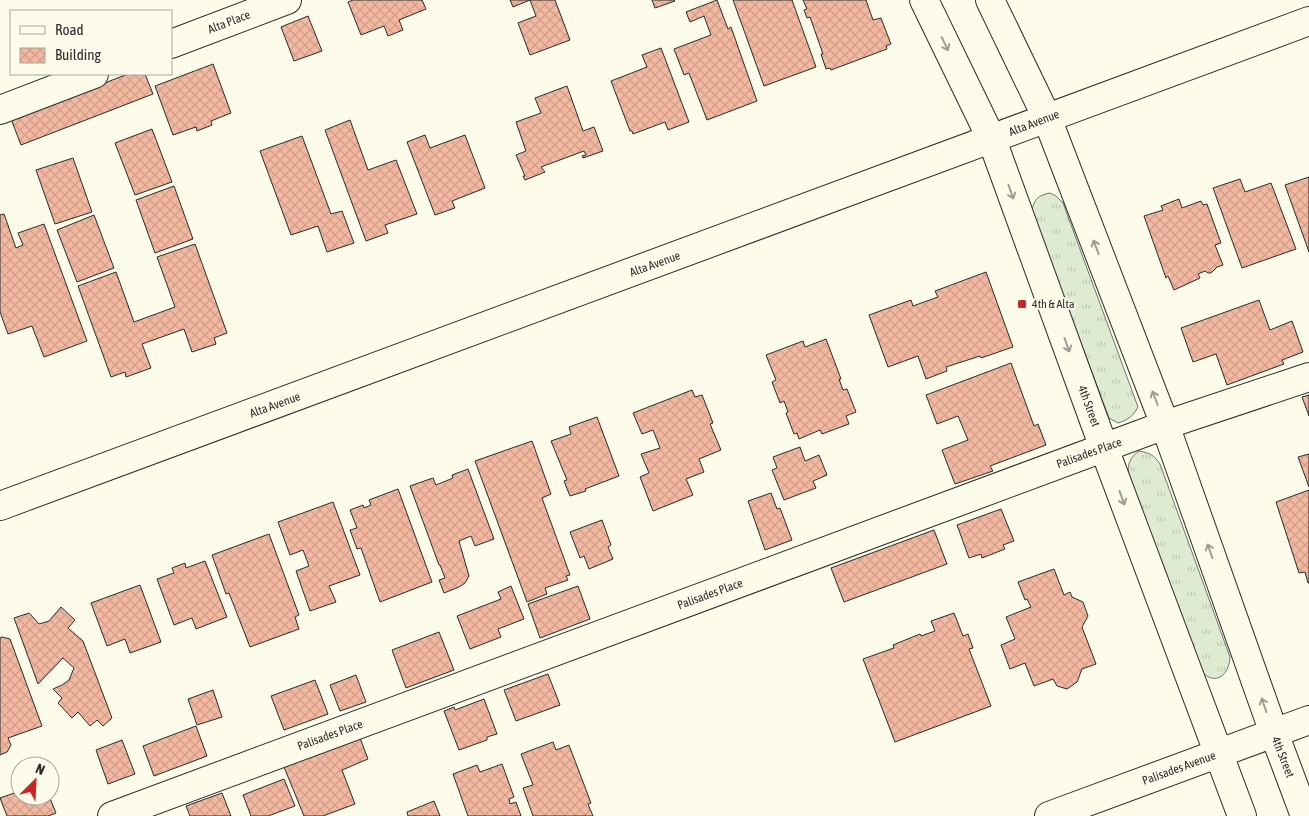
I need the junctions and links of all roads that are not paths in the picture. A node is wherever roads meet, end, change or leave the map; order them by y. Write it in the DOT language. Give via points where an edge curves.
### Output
graph roads {
  1 [pos="287,0"];
  2 [pos="924,0"];
  3 [pos="990,0"];
  4 [pos="1309,21"];
  5 [pos="172,44"];
  6 [pos="91,75"];
  7 [pos="0,110"];
  8 [pos="1046,118"];
  9 [pos="992,140"];
  10 [pos="1309,377"];
  11 [pos="1165,425"];
  12 [pos="1104,448"];
  13 [pos="0,506"];
  14 [pos="1309,720"];
  15 [pos="1274,733"];
  16 [pos="1218,753"];
  17 [pos="112,816"];
  18 [pos="1049,816"];
  19 [pos="1242,816"];
  20 [pos="1305,816"];
  1 -- 5 [label="street, Alta Place"];
  2 -- 9 [label="street, 4th Street, one-way"];
  3 -- 8 [label="street, 4th Street"];
  4 -- 8 [label="street, Alta Avenue"];
  6 -- 7 [label="street"];
  8 -- 9 [label="street, Alta Avenue"];
  11 -- 8 [label="street, 4th Street, one-way"];
  9 -- 12 [label="street, 4th Street, one-way"];
  9 -- 13 [label="street, Alta Avenue"];
  10 -- 11 [label="street, Palisades Place"];
  11 -- 12 [label="street, Palisades Place"];
  15 -- 11 [label="street, 4th Street, one-way"];
  12 -- 16 [label="street, 4th Street, one-way"];
  12 -- 17 [label="street, Palisades Place"];
  14 -- 15 [label="street, Palisades Avenue"];
  15 -- 16 [label="street, Palisades Avenue"];
  15 -- 20 [label="street, 4th Street"];
  16 -- 18 [label="street, Palisades Avenue"];
  16 -- 19 [label="street, 4th Street"];
}
